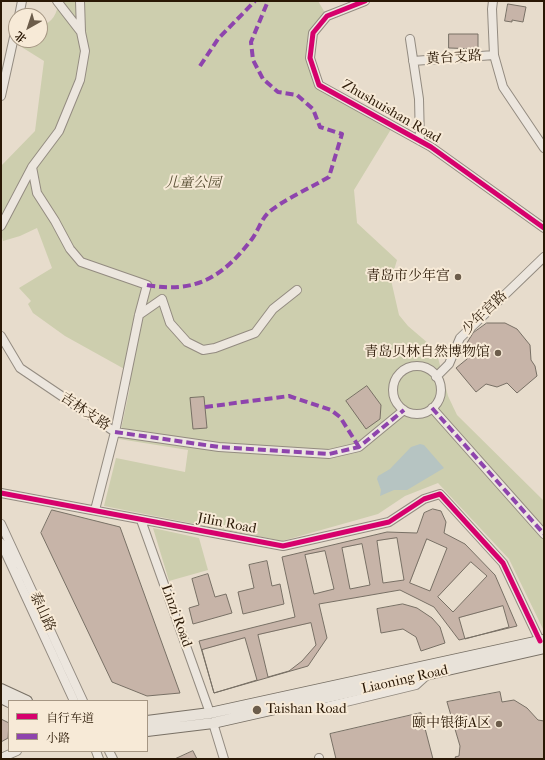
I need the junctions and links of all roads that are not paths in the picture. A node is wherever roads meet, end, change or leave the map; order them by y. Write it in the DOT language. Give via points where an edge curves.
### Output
graph roads {
  1 [pos="57,1"];
  2 [pos="80,1"];
  3 [pos="365,1"];
  4 [pos="493,1"];
  5 [pos="81,32"];
  6 [pos="410,39"];
  7 [pos="12,48"];
  8 [pos="494,55"];
  9 [pos="413,61"];
  10 [pos="1,96"];
  11 [pos="420,141"];
  12 [pos="544,148"];
  13 [pos="32,167"];
  14 [pos="1,226"];
  15 [pos="544,228"];
  16 [pos="544,257"];
  17 [pos="297,290"];
  18 [pos="139,315"];
  19 [pos="1,336"];
  20 [pos="436,377"];
  21 [pos="432,408"];
  22 [pos="404,410"];
  23 [pos="114,432"];
  24 [pos="1,494"];
  25 [pos="95,510"];
  26 [pos="141,520"];
  27 [pos="1,524"];
  28 [pos="544,534"];
  29 [pos="1,543"];
  30 [pos="543,646"];
  31 [pos="1,689"];
  32 [pos="25,700"];
  33 [pos="74,700"];
  34 [pos="83,700"];
  35 [pos="210,713"];
  36 [pos="148,721"];
  37 [pos="213,723"];
  38 [pos="148,731"];
  39 [pos="15,752"];
  40 [pos="1,758"];
  41 [pos="224,759"];
  1 -- 5 [label="street"];
  2 -- 5 [label="street"];
  3 -- 11 [label="street, Zhushuishan Road" via="327,16 313,33 310,58 319,85"];
  4 -- 8 [label="street"];
  5 -- 13 [label="street" via="85,51 80,80 59,131"];
  6 -- 9 [label="street"];
  7 -- 10 [label="street"];
  8 -- 9 [label="street, 黄台支路"];
  8 -- 12 [label="street" via="503,86"];
  9 -- 11 [label="street" via="419,99"];
  11 -- 15 [label="street, Zhushuishan Road"];
  13 -- 14 [label="street"];
  13 -- 18 [label="street" via="37,193 70,249 82,262 148,285"];
  16 -- 20 [label="street, 少年宫路" via="460,338 449,364"];
  17 -- 18 [label="street" via="273,309 255,333 203,350 187,342 170,323 162,299"];
  18 -- 23 [label="street"];
  19 -- 23 [label="street, 吉林支路" via="20,368"];
  20 -- 21 [label="street" via="440,397"];
  20 -- 22 [label="street" via="424,368 417,367 402,372 394,384 393,391 398,405"];
  21 -- 22 [label="street" via="418,414"];
  21 -- 28 [label="street"];
  22 -- 23 [label="street" via="359,447 329,454 219,447"];
  23 -- 25 [label="street, 吉林支路"];
  24 -- 25 [label="street, Jilin Road"];
  25 -- 26 [label="street, Jilin Road"];
  26 -- 30 [label="street, Jilin Road" via="283,546 389,522 424,498 440,494 503,563"];
  26 -- 35 [label="street, Linzi Road"];
  27 -- 34 [label="street, 泰山路"];
  29 -- 33 [label="street"];
  30 -- 35 [label="main road, Liaoning Road"];
  30 -- 37 [label="main road, Liaoning Road"];
  31 -- 32 [label="main road"];
  35 -- 36 [label="main road, Liaoning Road"];
  37 -- 38 [label="main road, Liaoning Road"];
  37 -- 41 [label="street"];
  39 -- 40 [label="street"];
}
